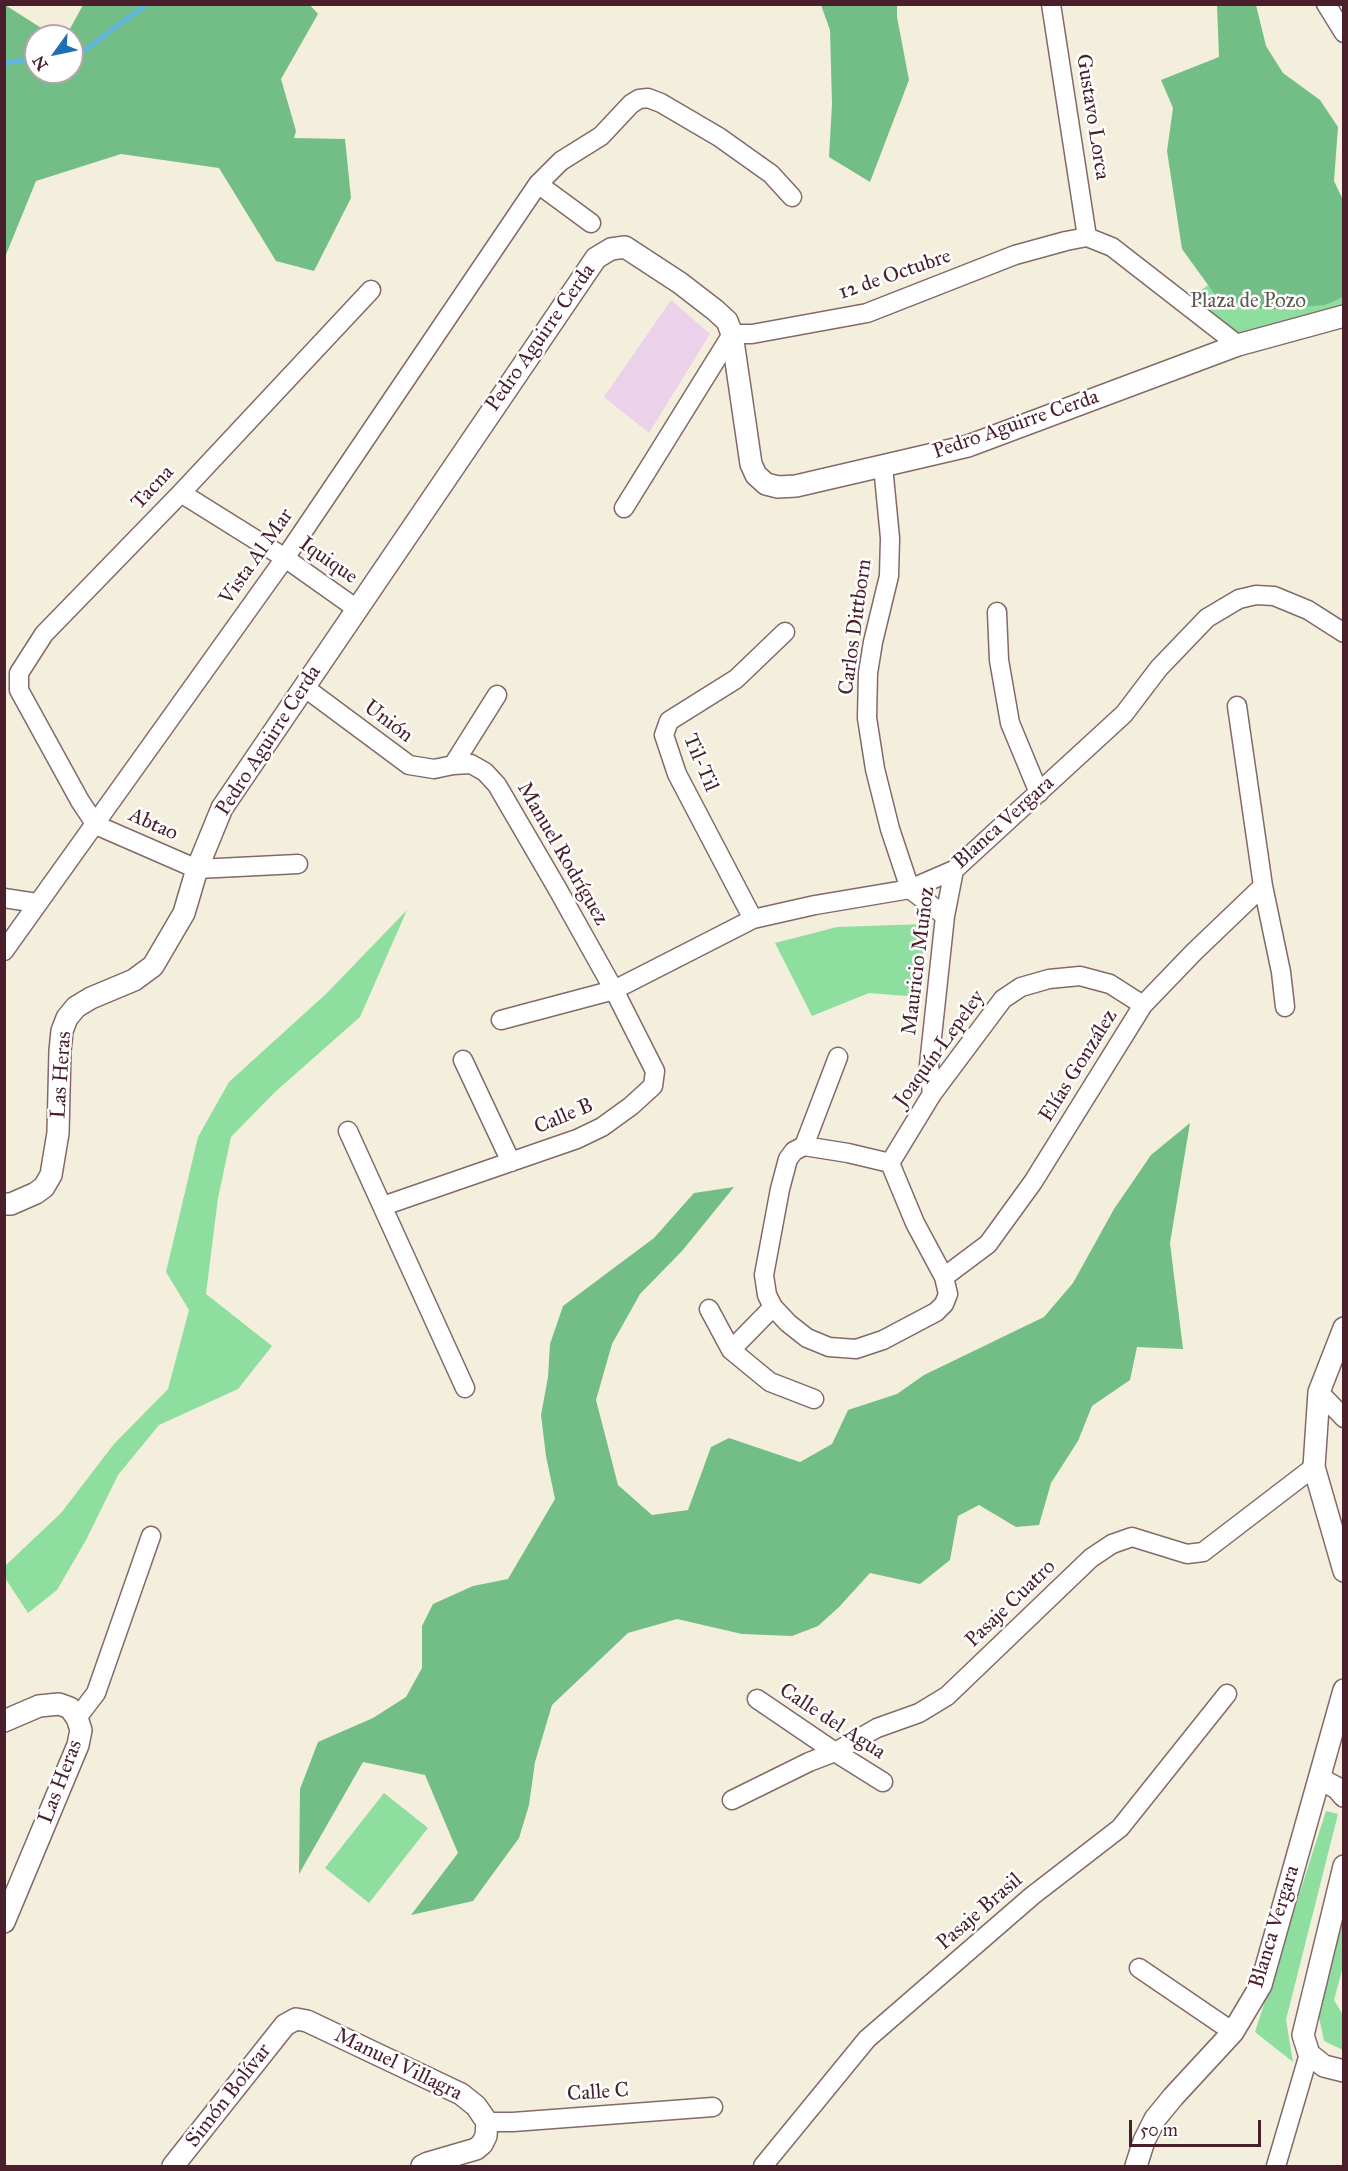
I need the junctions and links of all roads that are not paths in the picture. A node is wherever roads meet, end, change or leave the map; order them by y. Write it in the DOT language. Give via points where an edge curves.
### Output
graph roads {
  1 [pos="1051,4"];
  2 [pos="1326,4"];
  3 [pos="1344,33"];
  4 [pos="538,184"];
  5 [pos="792,197"];
  6 [pos="591,223"];
  7 [pos="1087,237"];
  8 [pos="371,290"];
  9 [pos="1344,316"];
  10 [pos="732,334"];
  11 [pos="1238,345"];
  12 [pos="883,466"];
  13 [pos="181,493"];
  14 [pos="624,508"];
  15 [pos="285,558"];
  16 [pos="357,609"];
  17 [pos="997,612"];
  18 [pos="784,632"];
  19 [pos="1344,633"];
  20 [pos="304,687"];
  21 [pos="497,695"];
  22 [pos="1237,706"];
  23 [pos="42,734"];
  24 [pos="453,765"];
  25 [pos="1039,793"];
  26 [pos="96,825"];
  27 [pos="298,864"];
  28 [pos="197,869"];
  29 [pos="954,870"];
  30 [pos="1263,886"];
  31 [pos="910,889"];
  32 [pos="4,898"];
  33 [pos="37,903"];
  34 [pos="945,916"];
  35 [pos="753,919"];
  36 [pos="4,951"];
  37 [pos="614,990"];
  38 [pos="1143,1005"];
  39 [pos="1285,1007"];
  40 [pos="501,1020"];
  41 [pos="838,1057"];
  42 [pos="463,1060"];
  43 [pos="932,1094"];
  44 [pos="348,1131"];
  45 [pos="804,1146"];
  46 [pos="511,1162"];
  47 [pos="890,1163"];
  48 [pos="4,1204"];
  49 [pos="383,1206"];
  50 [pos="944,1277"];
  51 [pos="773,1307"];
  52 [pos="709,1309"];
  53 [pos="1341,1341"];
  54 [pos="731,1350"];
  55 [pos="465,1388"];
  56 [pos="1319,1392"];
  57 [pos="814,1399"];
  58 [pos="1344,1418"];
  59 [pos="1314,1467"];
  60 [pos="151,1536"];
  61 [pos="1344,1571"];
  62 [pos="1344,1690"];
  63 [pos="1227,1694"];
  64 [pos="757,1699"];
  65 [pos="77,1718"];
  66 [pos="4,1721"];
  67 [pos="1339,1729"];
  68 [pos="835,1752"];
  69 [pos="1320,1779"];
  70 [pos="884,1782"];
  71 [pos="1344,1796"];
  72 [pos="732,1800"];
  73 [pos="1344,1866"];
  74 [pos="4,1922"];
  75 [pos="1139,1968"];
  76 [pos="285,2025"];
  77 [pos="1233,2032"];
  78 [pos="1309,2054"];
  79 [pos="1344,2071"];
  80 [pos="713,2107"];
  81 [pos="487,2122"];
  82 [pos="173,2166"];
  83 [pos="422,2166"];
  84 [pos="763,2166"];
  85 [pos="1136,2166"];
  86 [pos="1276,2166"];
  1 -- 7 [label="street, Gustavo Lorca"];
  2 -- 3 [label="street"];
  4 -- 5 [label="street, Vista Al Mar" via="561,161 601,136 631,104 648,99 719,137 771,174"];
  4 -- 6 [label="street"];
  4 -- 15 [label="street, Vista Al Mar"];
  7 -- 10 [label="street, 12 de Octubre" via="1015,255 867,313 752,334"];
  7 -- 11 [label="street" via="1112,247"];
  8 -- 13 [label="street, Tacna"];
  9 -- 11 [label="street, Pedro Aguirre Cerda"];
  10 -- 12 [label="street, Pedro Aguirre Cerda" via="750,464 766,484 796,486"];
  10 -- 14 [label="street"];
  10 -- 16 [label="street, Pedro Aguirre Cerda" via="727,321 715,310 625,247 611,249 596,258"];
  11 -- 12 [label="street, Pedro Aguirre Cerda" via="968,446"];
  12 -- 31 [label="street, Carlos Dittborn" via="890,538 889,576 868,673 867,718 890,829"];
  13 -- 15 [label="street, Iquique"];
  13 -- 23 [label="street, Tacna" via="44,634 18,672 19,690"];
  15 -- 16 [label="street, Iquique"];
  15 -- 26 [label="street, Vista Al Mar"];
  16 -- 20 [label="street, Pedro Aguirre Cerda"];
  17 -- 25 [label="street" via="999,660 1010,723"];
  18 -- 35 [label="street, Til-Til" via="736,679 669,722 664,735 677,774"];
  19 -- 25 [label="street, Blanca Vergara" via="1308,610 1274,596 1256,595 1221,608 1159,668 1124,714"];
  20 -- 24 [label="street, Unión" via="409,765 434,769"];
  20 -- 28 [label="street, Pedro Aguirre Cerda" via="222,808"];
  21 -- 24 [label="street"];
  22 -- 30 [label="street"];
  23 -- 26 [label="street, Abtao"];
  24 -- 37 [label="street, Manuel Rodríguez" via="471,764 497,785"];
  25 -- 29 [label="street, Blanca Vergara"];
  26 -- 28 [label="street, Abtao"];
  26 -- 33 [label="street, Vista Al Mar"];
  27 -- 28 [label="street, Abtao"];
  28 -- 48 [label="street, Las Heras" via="184,914 153,966 134,980 83,1002 66,1018 51,1175 36,1193"];
  29 -- 31 [label="street, Blanca Vergara"];
  29 -- 34 [label="street, Mauricio Muñoz"];
  30 -- 38 [label="street, Elías González"];
  30 -- 39 [label="street"];
  31 -- 34 [label="street"];
  31 -- 35 [label="street, Blanca Vergara"];
  32 -- 33 [label="street"];
  33 -- 36 [label="street, Vista Al Mar"];
  34 -- 43 [label="street, Mauricio Muñoz" via="929,1065"];
  35 -- 37 [label="street, Blanca Vergara"];
  37 -- 40 [label="street, Blanca Vergara"];
  37 -- 46 [label="street, Calle B" via="655,1071 653,1086 602,1127"];
  38 -- 43 [label="street, Joaquín Lepeley" via="1110,984 1080,976 1021,987 1003,999"];
  38 -- 50 [label="street, Elías González" via="1033,1182 988,1244"];
  41 -- 45 [label="street"];
  42 -- 46 [label="street"];
  43 -- 47 [label="street, Joaquín Lepeley"];
  44 -- 49 [label="street"];
  45 -- 47 [label="street"];
  45 -- 51 [label="street" via="788,1159 780,1189 764,1275"];
  46 -- 49 [label="street, Calle B"];
  47 -- 50 [label="street" via="915,1223"];
  49 -- 55 [label="street"];
  50 -- 51 [label="street" via="948,1294 936,1312 883,1340 856,1349 829,1347 807,1338"];
  51 -- 54 [label="street"];
  52 -- 54 [label="street"];
  53 -- 56 [label="street"];
  54 -- 57 [label="street" via="770,1382"];
  56 -- 58 [label="street"];
  56 -- 59 [label="street"];
  59 -- 61 [label="street"];
  59 -- 68 [label="street, Pasaje Cuatro" via="1203,1552 1187,1554 1132,1537 1112,1544 1091,1558 947,1696"];
  60 -- 65 [label="street" via="96,1693"];
  62 -- 67 [label="street, Blanca Vergara"];
  63 -- 84 [label="street, Pasaje Brasil" via="1120,1828 1032,1896 867,2039"];
  64 -- 68 [label="street, Calle del Agua"];
  65 -- 66 [label="street, Las Heras" via="70,1708 50,1704"];
  65 -- 74 [label="street, Las Heras" via="81,1730 78,1745"];
  67 -- 69 [label="street, Blanca Vergara"];
  68 -- 70 [label="street, Calle del Agua"];
  68 -- 72 [label="street, Pasaje Cuatro"];
  69 -- 71 [label="street" via="1338,1788"];
  69 -- 77 [label="street, Blanca Vergara" via="1261,1985"];
  73 -- 78 [label="street" via="1303,2035"];
  75 -- 77 [label="street"];
  76 -- 81 [label="street, Manuel Villagra" via="296,2019 308,2022 461,2094"];
  76 -- 82 [label="street, Simón Bolívar"];
  77 -- 85 [label="street, Blanca Vergara" via="1155,2119"];
  78 -- 79 [label="street" via="1324,2066"];
  78 -- 86 [label="street"];
  80 -- 81 [label="street, Calle C"];
  81 -- 83 [label="street" via="486,2136 476,2150"];
}
